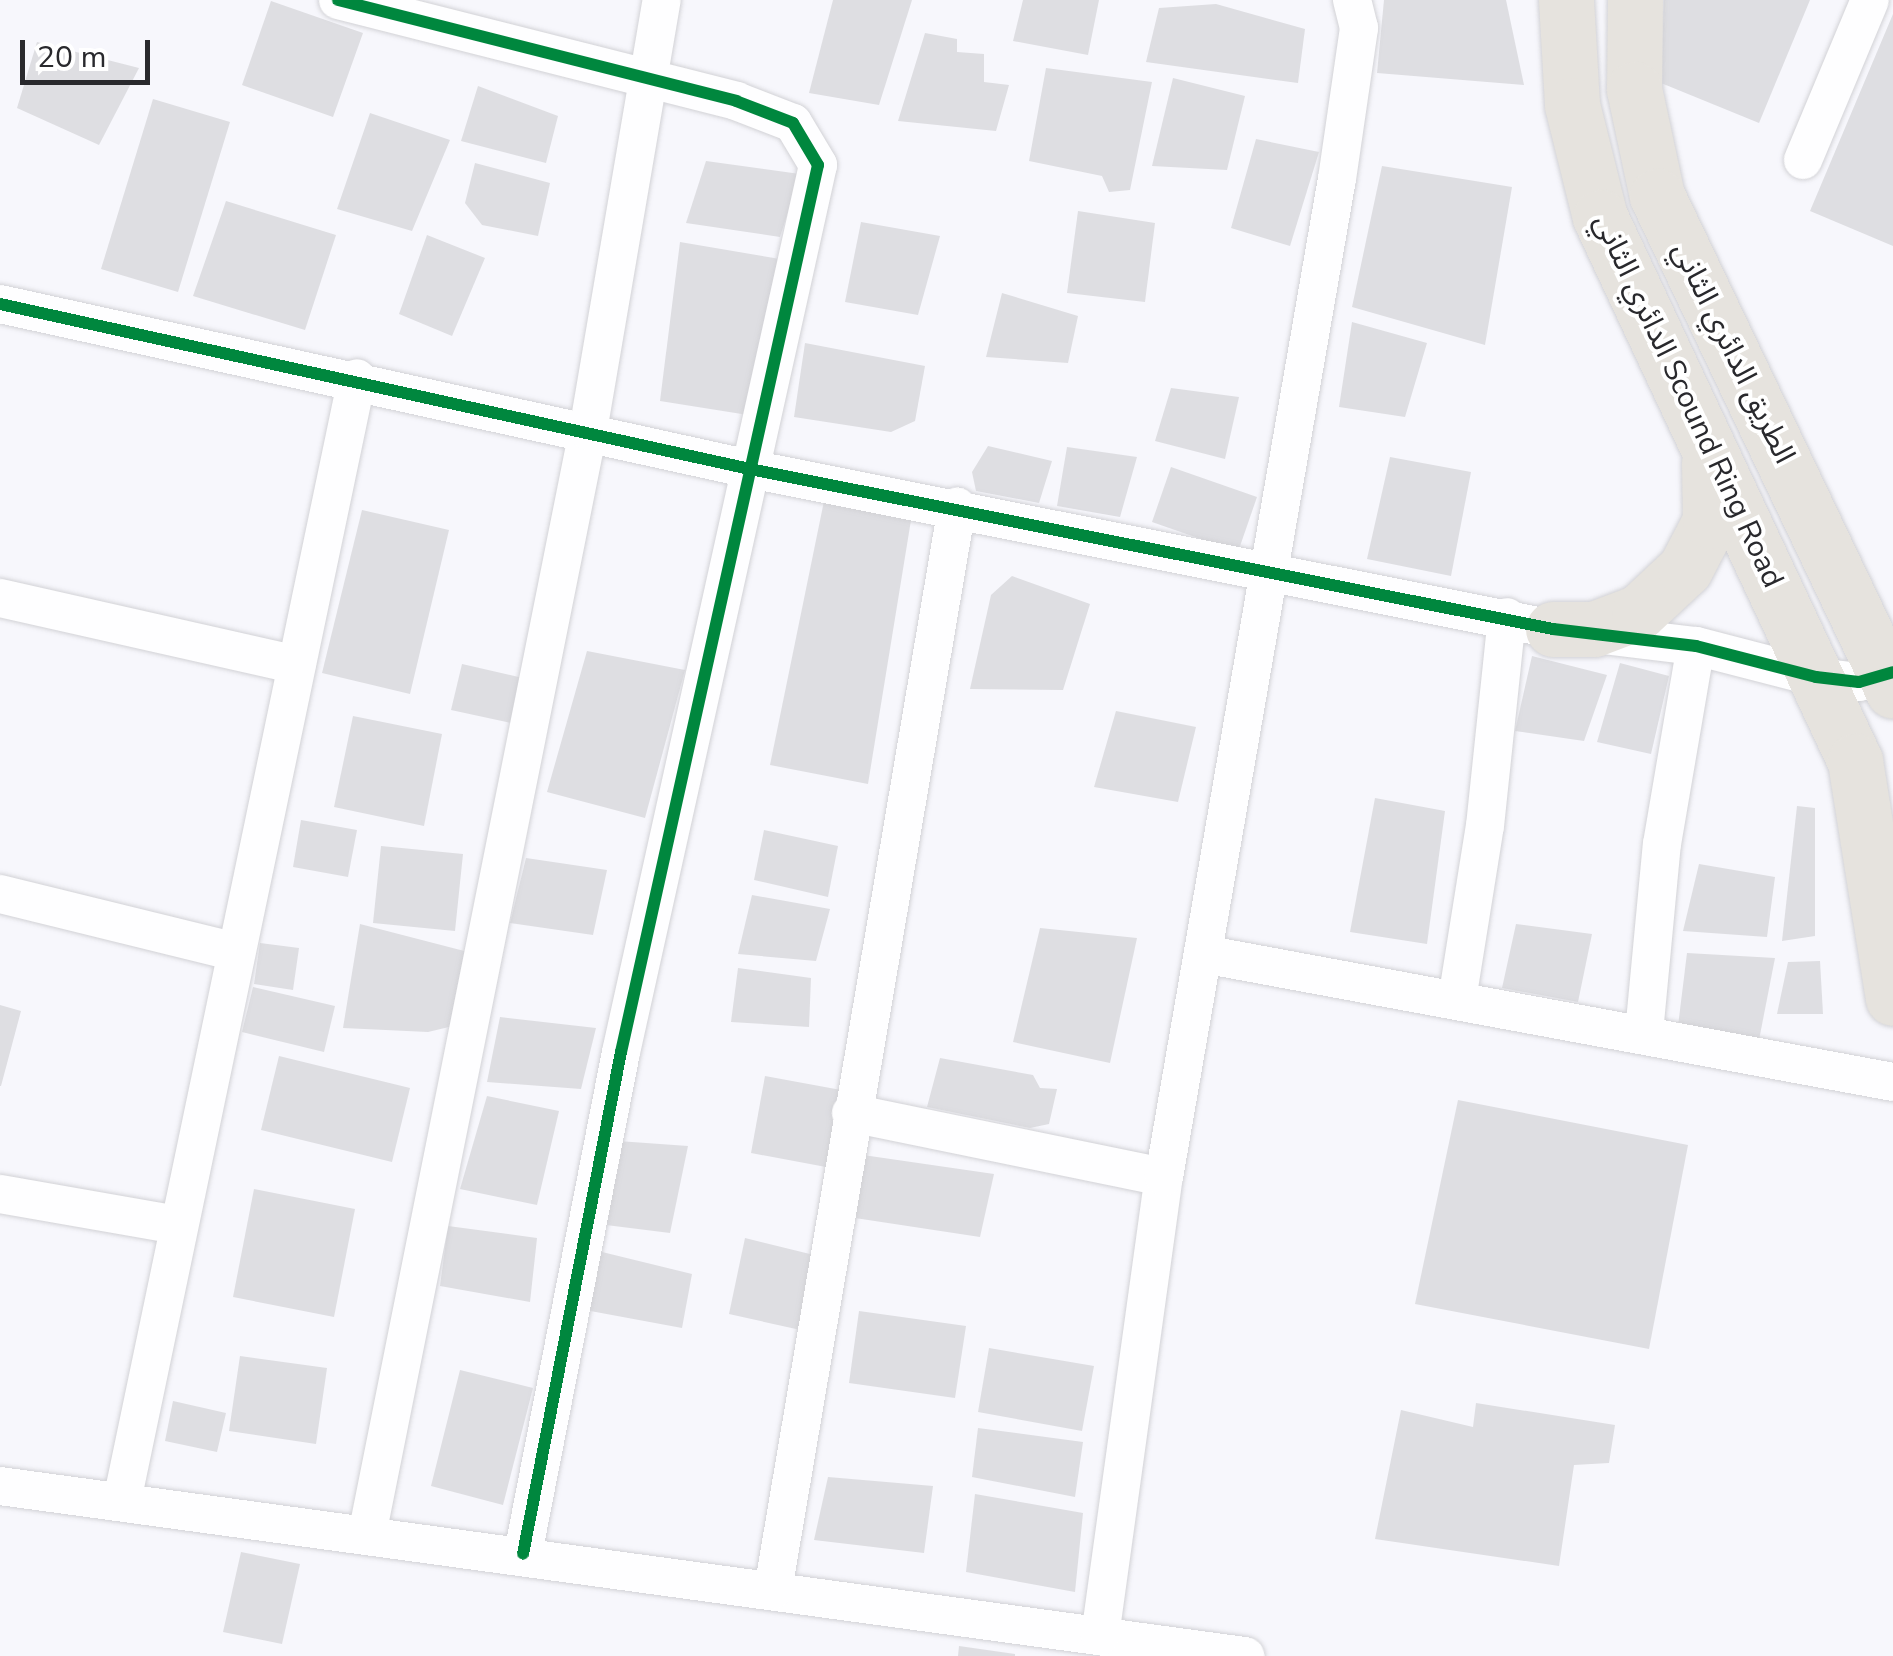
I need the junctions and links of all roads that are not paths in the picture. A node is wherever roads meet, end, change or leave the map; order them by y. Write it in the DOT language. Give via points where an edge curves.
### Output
graph roads {
  1 [pos="338,0"];
  2 [pos="662,0"];
  3 [pos="1352,0"];
  4 [pos="1566,0"];
  5 [pos="1636,0"];
  6 [pos="1870,0"];
  7 [pos="646,74"];
  8 [pos="1803,160"];
  9 [pos="0,304"];
  10 [pos="358,378"];
  11 [pos="588,432"];
  12 [pos="1709,460"];
  13 [pos="750,470"];
  14 [pos="957,506"];
  15 [pos="1266,570"];
  16 [pos="0,598"];
  17 [pos="1530,623"];
  18 [pos="1696,646"];
  19 [pos="297,664"];
  20 [pos="1816,677"];
  21 [pos="1891,680"];
  22 [pos="0,894"];
  23 [pos="236,952"];
  24 [pos="1203,954"];
  25 [pos="1893,998"];
  26 [pos="1457,1000"];
  27 [pos="1644,1033"];
  28 [pos="1893,1082"];
  29 [pos="851,1113"];
  30 [pos="1164,1177"];
  31 [pos="0,1194"];
  32 [pos="176,1224"];
  33 [pos="0,1486"];
  34 [pos="122,1501"];
  35 [pos="367,1535"];
  36 [pos="523,1554"];
  37 [pos="772,1590"];
  38 [pos="1100,1636"];
  39 [pos="1245,1656"];
  1 -- 7 [label="street"];
  2 -- 7 [label="street"];
  3 -- 15 [label="street" via="1359,28 1337,179"];
  4 -- 12 [label="main road, الدائري الثاني Scound Ring Road" via="1572,105 1600,216"];
  5 -- 21 [label="main road, الطريق الدائري الثاني" via="1634,89 1657,196"];
  6 -- 8 [label="street"];
  7 -- 11 [label="street"];
  7 -- 13 [label="street" via="794,123 818,165"];
  9 -- 10 [label="street"];
  10 -- 11 [label="street"];
  10 -- 19 [label="street"];
  11 -- 13 [label="street"];
  11 -- 35 [label="street"];
  12 -- 17 [label="main road" via="1710,521 1685,570 1639,612 1594,629"];
  12 -- 20 [label="main road, الدائري الثاني Scound Ring Road"];
  13 -- 14 [label="street"];
  13 -- 36 [label="street" via="621,1052"];
  14 -- 15 [label="street"];
  14 -- 29 [label="street"];
  15 -- 17 [label="street"];
  15 -- 24 [label="street"];
  16 -- 19 [label="street"];
  17 -- 18 [label="street"];
  17 -- 26 [label="street" via="1485,826"];
  18 -- 20 [label="street"];
  18 -- 27 [label="street" via="1662,844"];
  19 -- 23 [label="street"];
  20 -- 21 [label="street"];
  20 -- 25 [label="main road" via="1855,761"];
  22 -- 23 [label="street"];
  23 -- 32 [label="street"];
  24 -- 26 [label="street"];
  24 -- 30 [label="street"];
  26 -- 27 [label="street"];
  27 -- 28 [label="street"];
  29 -- 30 [label="street"];
  29 -- 37 [label="street"];
  30 -- 38 [label="street"];
  31 -- 32 [label="street"];
  32 -- 34 [label="street"];
  33 -- 34 [label="street"];
  34 -- 35 [label="street"];
  35 -- 36 [label="street"];
  36 -- 37 [label="street"];
  37 -- 38 [label="street"];
  38 -- 39 [label="street"];
}
